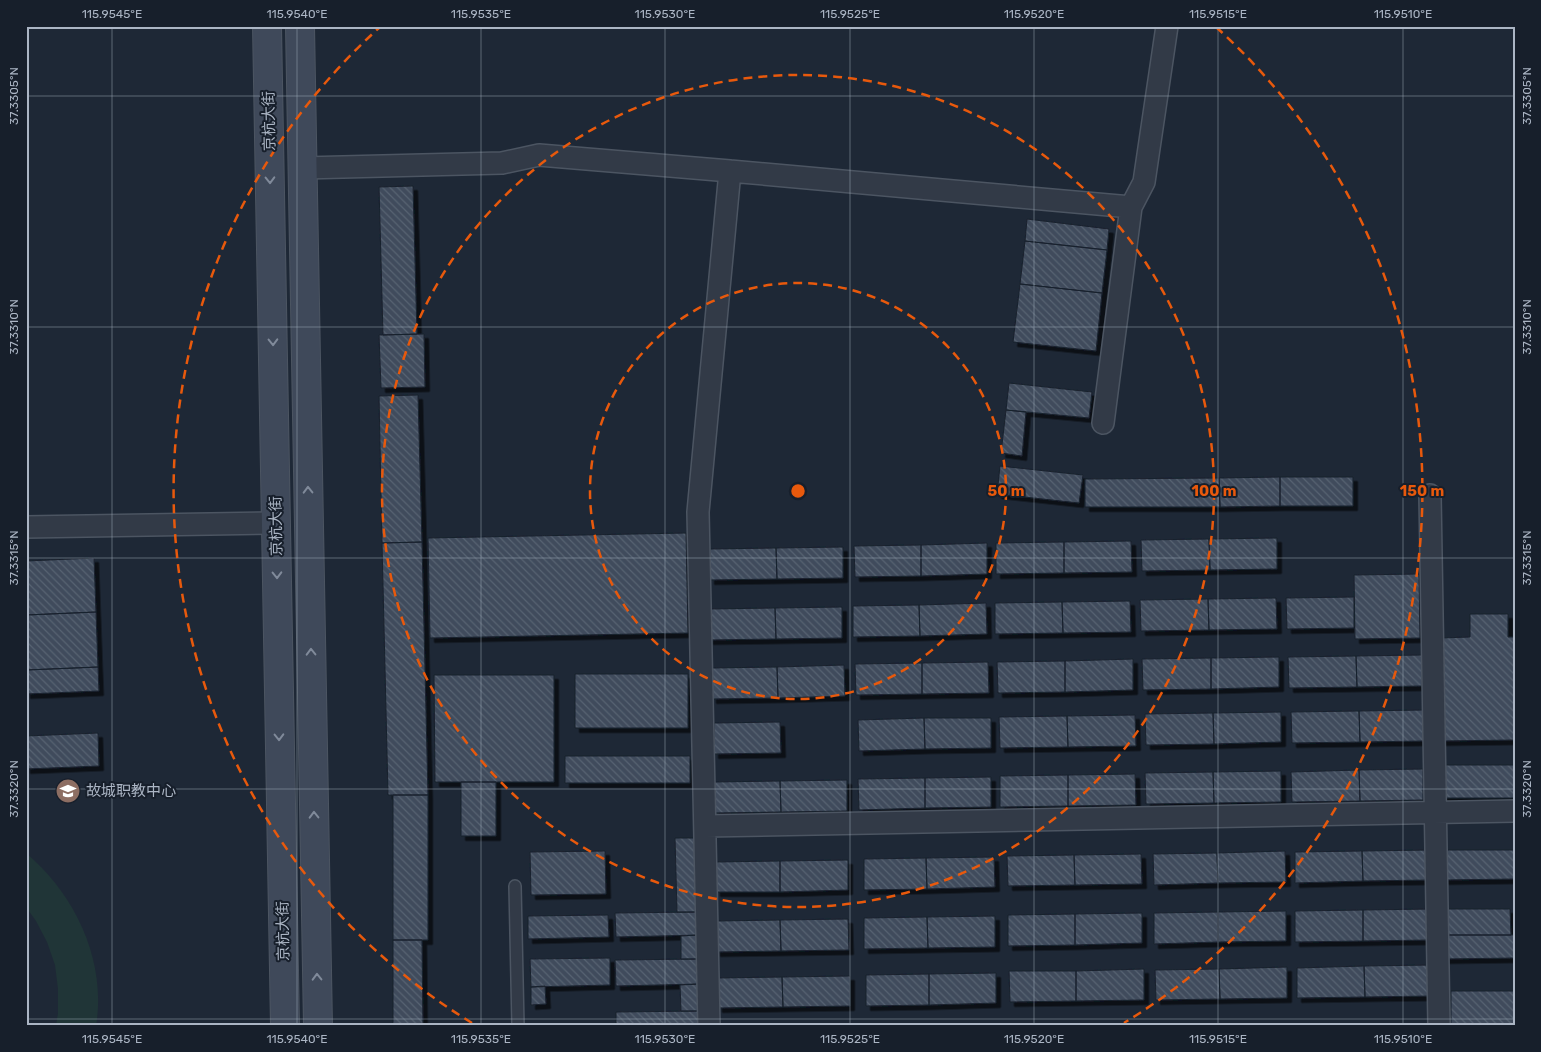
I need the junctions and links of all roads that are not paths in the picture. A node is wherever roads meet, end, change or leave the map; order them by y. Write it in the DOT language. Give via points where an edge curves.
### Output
graph roads {
  1 [pos="267,26"];
  2 [pos="300,26"];
  3 [pos="1167,26"];
  4 [pos="303,168"];
  5 [pos="730,171"];
  6 [pos="1131,207"];
  7 [pos="1103,423"];
  8 [pos="1430,495"];
  9 [pos="276,523"];
  10 [pos="26,527"];
  11 [pos="1515,811"];
  12 [pos="1435,813"];
  13 [pos="705,826"];
  14 [pos="515,886"];
  15 [pos="285,1026"];
  16 [pos="318,1026"];
  17 [pos="518,1026"];
  18 [pos="710,1026"];
  19 [pos="1439,1026"];
  1 -- 9 [label="main road, 京杭大街, one-way"];
  2 -- 4 [label="main road"];
  3 -- 6 [label="street" via="1144,182"];
  4 -- 5 [label="street" via="502,164 539,155"];
  16 -- 4 [label="main road, one-way"];
  5 -- 6 [label="street"];
  5 -- 13 [label="street" via="698,512"];
  6 -- 7 [label="street"];
  8 -- 12 [label="street"];
  9 -- 10 [label="street"];
  9 -- 15 [label="main road, 京杭大街, one-way"];
  11 -- 12 [label="street"];
  12 -- 13 [label="street"];
  12 -- 19 [label="street"];
  13 -- 18 [label="street"];
  14 -- 17 [label="lane"];
}
